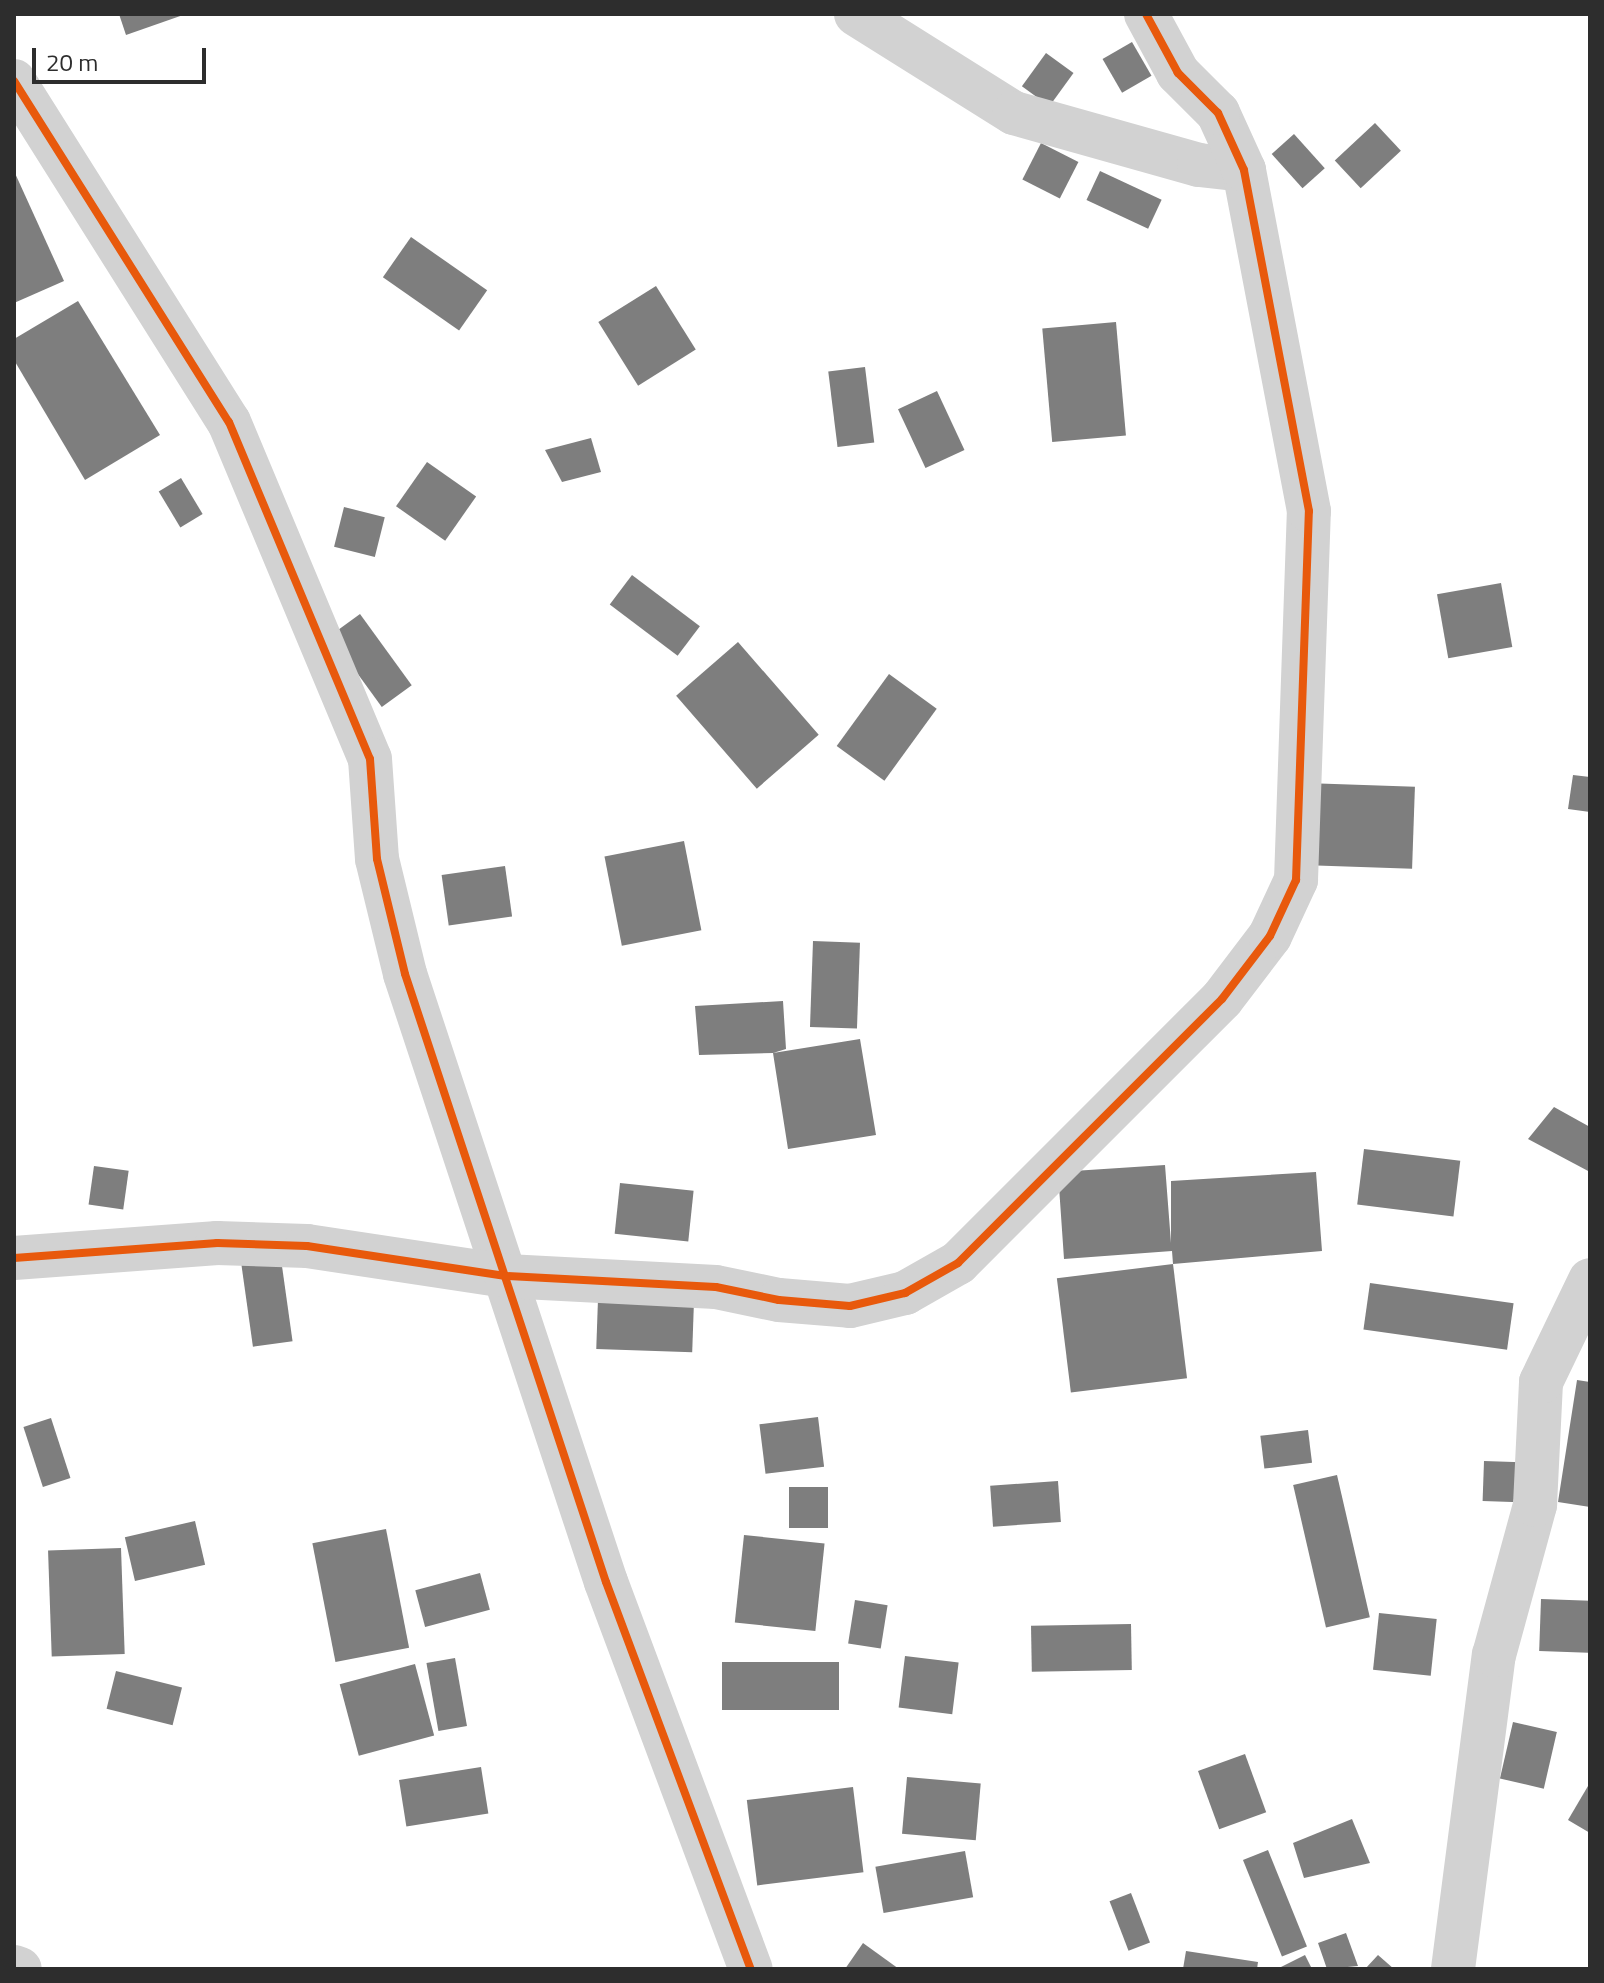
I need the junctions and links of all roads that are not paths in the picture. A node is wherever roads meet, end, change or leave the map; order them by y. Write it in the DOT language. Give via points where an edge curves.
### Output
graph roads {
  1 [pos="856,14"];
  2 [pos="1146,14"];
  3 [pos="14,81"];
  4 [pos="1244,170"];
  5 [pos="14,1258"];
  6 [pos="506,1276"];
  7 [pos="1590,1280"];
  8 [pos="14,1967"];
  9 [pos="20,1969"];
  10 [pos="751,1969"];
  11 [pos="1453,1969"];
  1 -- 4 [label="street" via="1014,113 1158,155"];
  2 -- 4 [label="street" via="1178,73 1218,113"];
  3 -- 6 [label="street" via="229,422 370,759 377,859 405,974"];
  4 -- 6 [label="street" via="1309,511 1296,880 1270,936 1222,999 958,1263 905,1293 850,1306 779,1300 716,1287"];
  5 -- 6 [label="street" via="217,1243 292,1246"];
  6 -- 10 [label="street" via="606,1582"];
  7 -- 11 [label="street" via="1541,1382 1535,1505 1494,1655"];
  8 -- 9 [label="street"];
}
